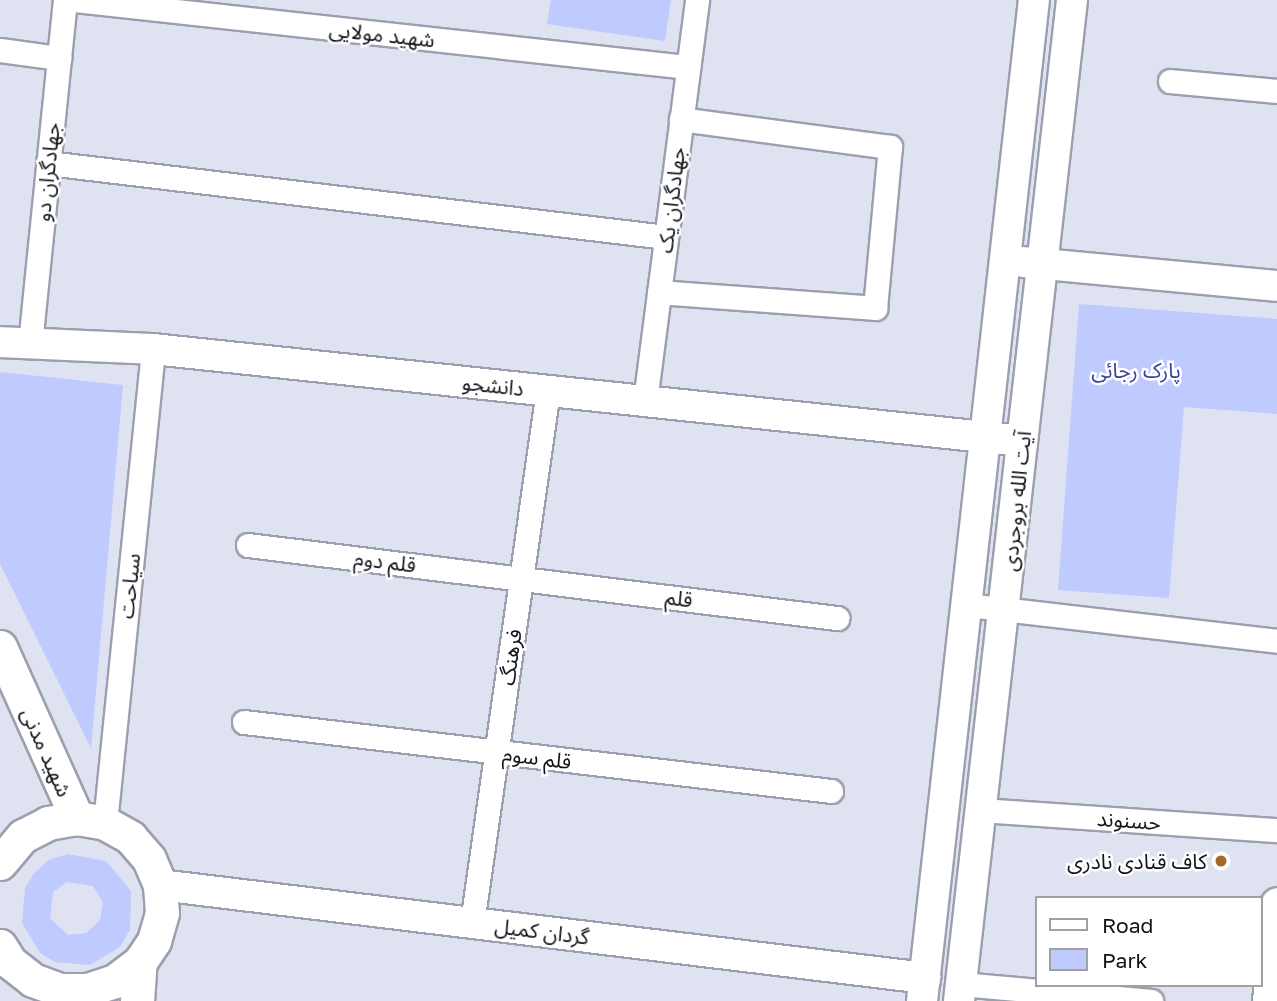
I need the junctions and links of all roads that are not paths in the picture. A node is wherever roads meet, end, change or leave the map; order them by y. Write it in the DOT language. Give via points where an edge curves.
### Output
graph roads {
  1 [pos="65,0"];
  2 [pos="75,0"];
  3 [pos="697,0"];
  4 [pos="1034,0"];
  5 [pos="1072,0"];
  6 [pos="0,50"];
  7 [pos="59,58"];
  8 [pos="688,67"];
  9 [pos="1170,81"];
  10 [pos="1277,91"];
  11 [pos="681,119"];
  12 [pos="48,163"];
  13 [pos="666,237"];
  14 [pos="1005,261"];
  15 [pos="1042,264"];
  16 [pos="1277,286"];
  17 [pos="659,292"];
  18 [pos="0,342"];
  19 [pos="30,344"];
  20 [pos="153,349"];
  21 [pos="548,390"];
  22 [pos="645,401"];
  23 [pos="985,437"];
  24 [pos="1022,441"];
  25 [pos="248,545"];
  26 [pos="522,577"];
  27 [pos="967,605"];
  28 [pos="1004,606"];
  29 [pos="837,618"];
  30 [pos="1277,641"];
  31 [pos="0,647"];
  32 [pos="244,722"];
  33 [pos="497,752"];
  34 [pos="831,791"];
  35 [pos="981,810"];
  36 [pos="91,821"];
  37 [pos="1277,830"];
  38 [pos="1,854"];
  39 [pos="160,885"];
  40 [pos="1277,903"];
  41 [pos="472,923"];
  42 [pos="0,946"];
  43 [pos="140,962"];
  44 [pos="923,989"];
  45 [pos="36,990"];
  46 [pos="960,992"];
  47 [pos="137,1001"];
  48 [pos="1151,1001"];
  49 [pos="1268,1001"];
  1 -- 7 [label="street, جهادگران دو"];
  2 -- 8 [label="street, شهید مولایی"];
  3 -- 8 [label="street, جهادگران یک"];
  4 -- 14 [label="street, آیت الله بروجردی"];
  5 -- 15 [label="street, آیت الله بروجردی"];
  6 -- 7 [label="street"];
  7 -- 12 [label="street, جهادگران دو"];
  8 -- 11 [label="street, جهادگران یک"];
  9 -- 10 [label="street"];
  11 -- 13 [label="street, جهادگران یک"];
  11 -- 17 [label="street" via="890,147 874,307"];
  12 -- 13 [label="street"];
  12 -- 19 [label="street, جهادگران دو"];
  13 -- 17 [label="street, جهادگران یک"];
  14 -- 15 [label="street"];
  14 -- 23 [label="street, آیت الله بروجردی"];
  15 -- 16 [label="street"];
  15 -- 24 [label="street, آیت الله بروجردی"];
  17 -- 22 [label="street, جهادگران یک"];
  18 -- 19 [label="street, دانشجو"];
  19 -- 20 [label="street, دانشجو"];
  20 -- 21 [label="street, دانشجو"];
  20 -- 36 [label="street, سیاحت"];
  21 -- 22 [label="street, دانشجو"];
  21 -- 26 [label="street, فرهنگ"];
  22 -- 23 [label="street, دانشجو"];
  23 -- 24 [label="street, دانشجو"];
  23 -- 27 [label="street, آیت الله بروجردی"];
  24 -- 28 [label="street, آیت الله بروجردی"];
  25 -- 26 [label="street, قلم دوم"];
  26 -- 29 [label="street, قلم"];
  26 -- 33 [label="street, فرهنگ"];
  27 -- 28 [label="street"];
  27 -- 44 [label="street, آیت الله بروجردی"];
  28 -- 30 [label="street"];
  28 -- 35 [label="street, آیت الله بروجردی"];
  31 -- 36 [label="main road, شهید مدنی"];
  32 -- 33 [label="street, قلم سوم"];
  33 -- 34 [label="street, قلم سوم"];
  33 -- 41 [label="street, فرهنگ"];
  35 -- 37 [label="street, حسنوند"];
  35 -- 46 [label="street, آیت الله بروجردی"];
  36 -- 38 [label="main road" via="48,822"];
  36 -- 39 [label="main road" via="130,837 149,859"];
  39 -- 41 [label="street, گردان کمیل"];
  39 -- 43 [label="main road" via="162,913 154,941"];
  40 -- 49 [label="street"];
  41 -- 44 [label="street, گردان کمیل"];
  42 -- 45 [label="main road"];
  43 -- 45 [label="main road" via="116,981 88,990"];
  43 -- 47 [label="main road"];
  46 -- 48 [label="street"];
}
